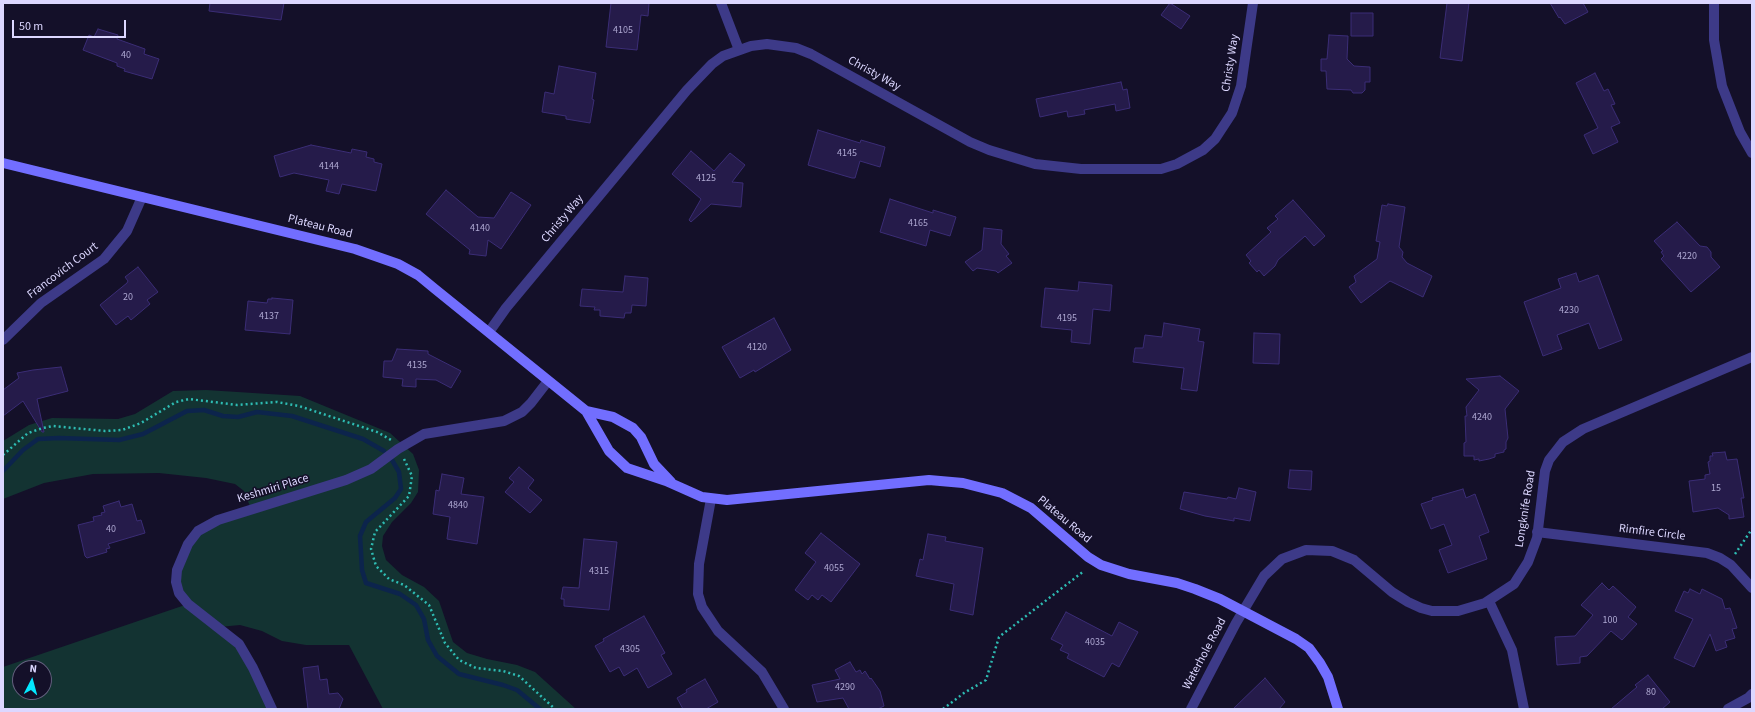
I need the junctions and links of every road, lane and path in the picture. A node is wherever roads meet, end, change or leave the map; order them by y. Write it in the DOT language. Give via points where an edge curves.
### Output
graph roads {
  1 [pos="721,3"];
  2 [pos="1253,3"];
  3 [pos="1714,3"];
  4 [pos="739,50"];
  5 [pos="1752,153"];
  6 [pos="3,163"];
  7 [pos="142,197"];
  8 [pos="489,332"];
  9 [pos="3,340"];
  10 [pos="1752,357"];
  11 [pos="548,381"];
  12 [pos="586,411"];
  13 [pos="398,449"];
  14 [pos="3,454"];
  15 [pos="674,485"];
  16 [pos="711,499"];
  17 [pos="1752,529"];
  18 [pos="1537,532"];
  19 [pos="1734,556"];
  20 [pos="1084,571"];
  21 [pos="1752,588"];
  22 [pos="1489,601"];
  23 [pos="1243,611"];
  24 [pos="1752,694"];
  25 [pos="272,709"];
  26 [pos="555,709"];
  27 [pos="784,709"];
  28 [pos="943,709"];
  29 [pos="1191,709"];
  30 [pos="1338,709"];
  31 [pos="1524,709"];
  32 [pos="1728,709"];
  1 -- 4 [label="street"];
  2 -- 4 [label="street, Christy Way" via="1241,86 1232,113 1224,127 1203,150 1177,164 1160,169 1057,167 1011,157 953,133 796,48 767,44"];
  3 -- 5 [label="street" via="1714,40 1722,86 1740,132"];
  4 -- 8 [label="street, Christy Way" via="723,56 712,64 692,85 506,308"];
  6 -- 7 [label="street, Plateau Road"];
  7 -- 8 [label="street, Plateau Road" via="355,249 398,264 418,275"];
  7 -- 9 [label="street, Francovich Court" via="128,231 104,258 41,303"];
  8 -- 11 [label="street, Plateau Road"];
  10 -- 18 [label="street, Longknife Road" via="1583,429 1563,442 1549,460 1545,471"];
  11 -- 12 [label="street, Plateau Road"];
  11 -- 13 [label="street, Keshmiri Place" via="522,412 504,422 424,434"];
  12 -- 15 [label="street, Plateau Road" via="617,460 633,470"];
  12 -- 15 [label="street, Plateau Road" via="613,416 633,428 641,437 654,464"];
  13 -- 14 [label="path" via="392,441 377,432 299,406 277,402 237,405 189,399 176,402 141,423 122,430 53,426 43,428 28,433"];
  13 -- 25 [label="street, Keshmiri Place" via="371,468 346,480 218,520 198,531 182,556 176,582 180,593 188,604 239,644"];
  13 -- 26 [label="path" via="412,476 409,496 375,532 371,548 376,566 389,579 404,585 429,605 445,643 460,660 476,668 519,676"];
  15 -- 16 [label="street, Plateau Road"];
  16 -- 23 [label="street, Plateau Road" via="752,498 929,480 963,483 1002,493 1032,508 1082,552 1101,565 1129,574 1177,583 1220,599"];
  16 -- 27 [label="street" via="699,564 698,594 702,607 718,631 762,672"];
  17 -- 19 [label="path"];
  18 -- 21 [label="street, Rimfire Circle" via="1707,553 1731,565"];
  18 -- 22 [label="street, Longknife Road" via="1534,550 1522,574 1514,584"];
  20 -- 28 [label="path" via="999,637 986,680 964,692"];
  22 -- 23 [label="street, Longknife Road" via="1458,611 1432,611 1421,608 1392,592 1354,560 1319,549 1293,554 1277,563 1264,576"];
  22 -- 31 [label="street" via="1512,650"];
  23 -- 29 [label="street, Waterhole Road"];
  23 -- 30 [label="street, Plateau Road" via="1309,648 1328,677"];
  24 -- 32 [label="street"];
}
